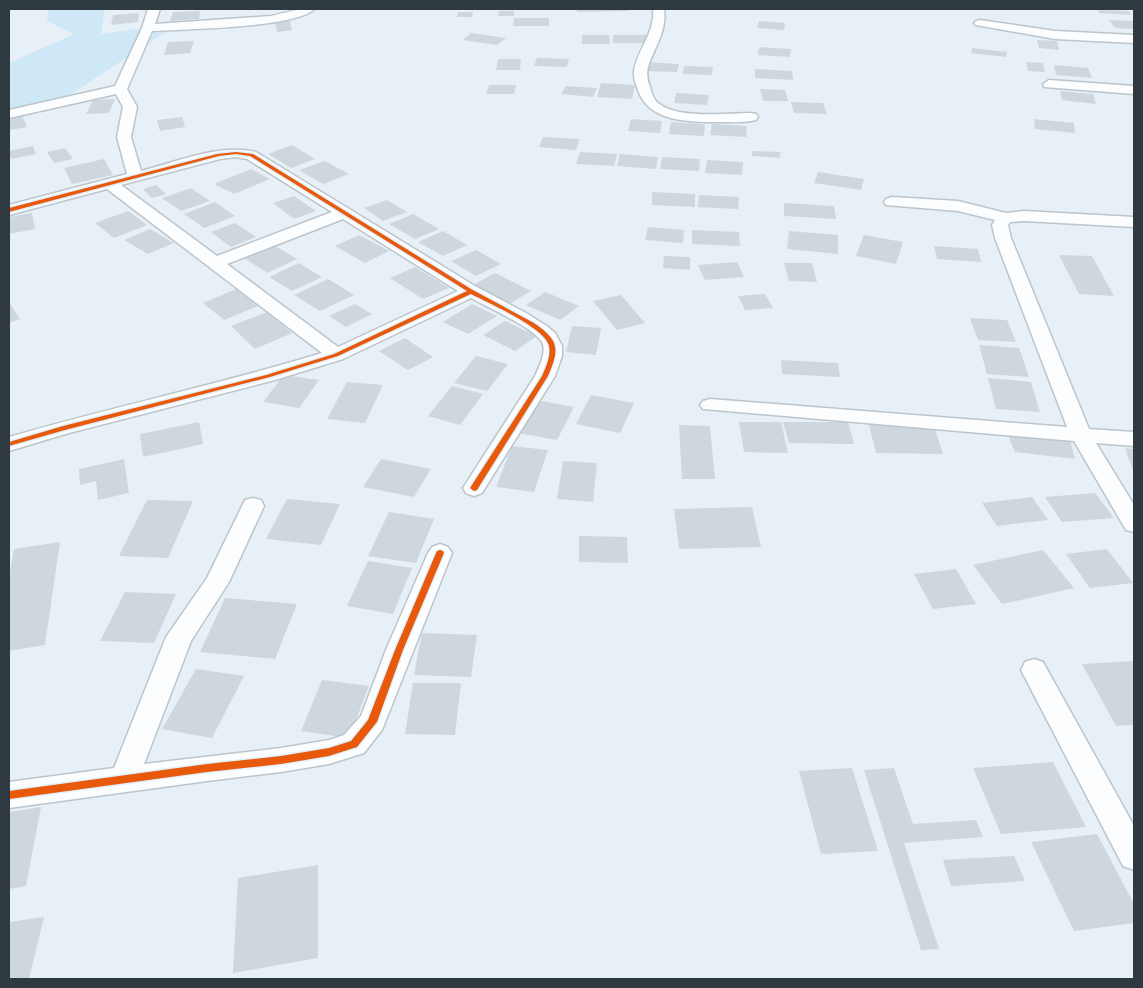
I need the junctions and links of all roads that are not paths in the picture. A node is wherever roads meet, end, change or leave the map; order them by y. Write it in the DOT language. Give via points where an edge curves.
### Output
graph roads {
  1 [pos="154,9"];
  2 [pos="308,9"];
  3 [pos="659,9"];
  4 [pos="980,23"];
  5 [pos="148,28"];
  6 [pos="1134,39"];
  7 [pos="1049,84"];
  8 [pos="120,89"];
  9 [pos="1134,90"];
  10 [pos="9,114"];
  11 [pos="751,117"];
  12 [pos="136,178"];
  13 [pos="110,184"];
  14 [pos="892,202"];
  15 [pos="9,210"];
  16 [pos="344,213"];
  17 [pos="1005,218"];
  18 [pos="1134,222"];
  19 [pos="215,263"];
  20 [pos="472,292"];
  21 [pos="336,355"];
  22 [pos="710,405"];
  23 [pos="1080,435"];
  24 [pos="1134,438"];
  25 [pos="9,444"];
  26 [pos="474,488"];
  27 [pos="253,506"];
  28 [pos="1134,524"];
  29 [pos="440,553"];
  30 [pos="1034,670"];
  31 [pos="124,778"];
  32 [pos="9,795"];
  33 [pos="1134,856"];
  1 -- 5 [label="street"];
  2 -- 5 [label="street" via="292,16 271,19"];
  3 -- 11 [label="street" via="661,18 656,37 640,76 647,98 666,112 685,116"];
  4 -- 6 [label="street" via="1055,35"];
  5 -- 8 [label="street"];
  7 -- 9 [label="street"];
  8 -- 10 [label="street"];
  8 -- 12 [label="street" via="130,107 124,137"];
  12 -- 13 [label="street"];
  12 -- 16 [label="street" via="220,155 244,153"];
  13 -- 15 [label="street"];
  13 -- 19 [label="street"];
  14 -- 17 [label="street" via="958,206"];
  16 -- 19 [label="street"];
  16 -- 20 [label="street"];
  17 -- 18 [label="street" via="1024,216"];
  17 -- 23 [label="street" via="1000,225 1003,238"];
  19 -- 21 [label="street"];
  20 -- 21 [label="street"];
  20 -- 26 [label="street" via="537,328 549,338 552,349 545,376"];
  21 -- 25 [label="street"];
  22 -- 23 [label="street"];
  23 -- 24 [label="street"];
  23 -- 28 [label="street"];
  27 -- 31 [label="street" via="217,582 179,637"];
  29 -- 31 [label="street" via="372,722 354,744 330,752 281,760"];
  30 -- 33 [label="street"];
  31 -- 32 [label="street"];
}
